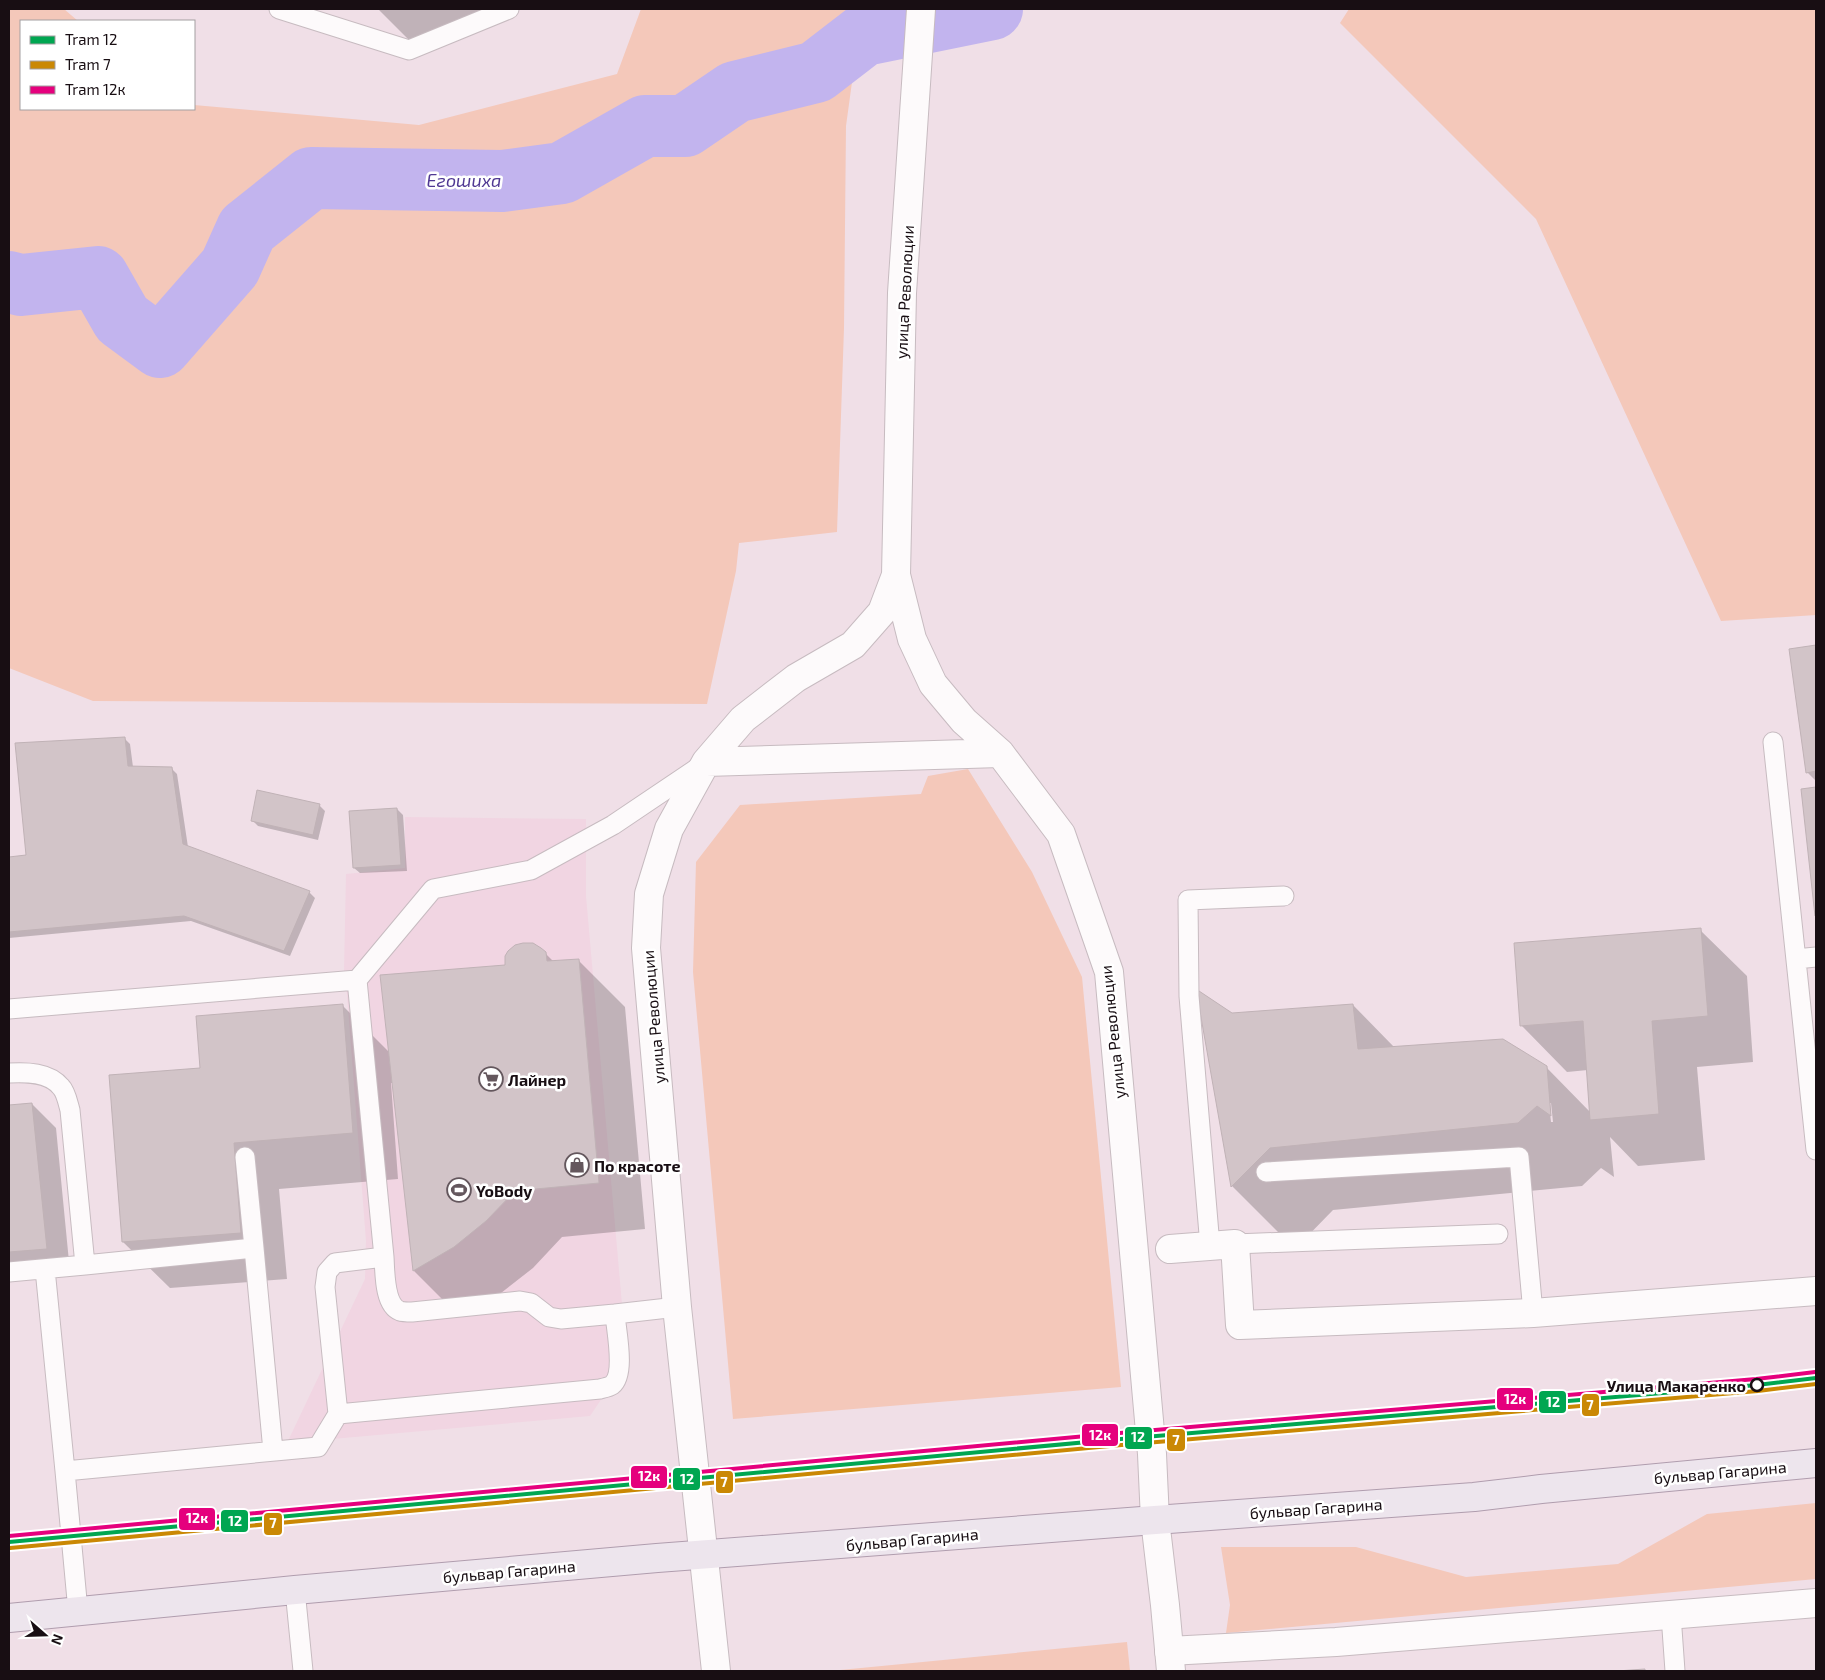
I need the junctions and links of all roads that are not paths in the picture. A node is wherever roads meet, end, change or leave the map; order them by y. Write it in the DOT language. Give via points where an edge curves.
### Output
graph roads {
  1 [pos="278,9"];
  2 [pos="509,9"];
  3 [pos="922,9"];
  4 [pos="896,575"];
  5 [pos="1773,742"];
  6 [pos="1000,752"];
  7 [pos="706,762"];
  8 [pos="1284,896"];
  9 [pos="1816,958"];
  10 [pos="1796,959"];
  11 [pos="357,980"];
  12 [pos="9,1009"];
  13 [pos="9,1074"];
  14 [pos="1816,1150"];
  15 [pos="245,1157"];
  16 [pos="1266,1172"];
  17 [pos="1498,1234"];
  18 [pos="1223,1245"];
  19 [pos="254,1248"];
  20 [pos="1170,1248"];
  21 [pos="384,1258"];
  22 [pos="84,1265"];
  23 [pos="45,1269"];
  24 [pos="9,1272"];
  25 [pos="1816,1291"];
  26 [pos="677,1307"];
  27 [pos="1533,1313"];
  28 [pos="615,1314"];
  29 [pos="338,1414"];
  30 [pos="273,1451"];
  31 [pos="1816,1463"];
  32 [pos="65,1471"];
  33 [pos="1155,1520"];
  34 [pos="704,1555"];
  35 [pos="295,1590"];
  36 [pos="1816,1602"];
  37 [pos="78,1611"];
  38 [pos="1671,1616"];
  39 [pos="9,1618"];
  40 [pos="1170,1661"];
  41 [pos="303,1671"];
  42 [pos="716,1671"];
  43 [pos="1675,1671"];
  1 -- 2 [label="lane" via="409,50"];
  3 -- 4 [label="main road, улица Революции" via="902,293"];
  4 -- 6 [label="main road, улица Революции" via="912,639 933,684 964,721"];
  4 -- 7 [label="main road, улица Революции" via="882,612 853,645 796,678 743,719"];
  5 -- 10 [label="lane"];
  6 -- 7 [label="main road"];
  6 -- 33 [label="main road, улица Революции" via="1061,834 1109,972 1152,1454"];
  7 -- 11 [label="lane" via="613,824 531,870 433,889"];
  7 -- 26 [label="main road, улица Революции" via="669,829 649,894 646,948"];
  8 -- 18 [label="lane" via="1188,900 1189,996"];
  9 -- 10 [label="lane"];
  10 -- 14 [label="lane"];
  11 -- 12 [label="lane"];
  11 -- 21 [label="lane"];
  13 -- 22 [label="lane" via="25,1072 48,1077 62,1087 70,1110"];
  15 -- 19 [label="lane"];
  16 -- 27 [label="lane" via="1519,1157"];
  17 -- 18 [label="lane"];
  18 -- 20 [label="main road"];
  18 -- 27 [label="main road" via="1240,1325"];
  19 -- 22 [label="lane"];
  19 -- 30 [label="lane"];
  21 -- 28 [label="lane" via="389,1297 399,1311 520,1302 532,1303 549,1317 561,1319"];
  21 -- 29 [label="lane" via="335,1263 327,1272 325,1287"];
  22 -- 23 [label="lane"];
  23 -- 24 [label="lane"];
  23 -- 32 [label="lane"];
  25 -- 27 [label="main road"];
  26 -- 28 [label="lane"];
  26 -- 34 [label="main road, улица Революции"];
  28 -- 29 [label="lane" via="620,1365 612,1385 600,1389"];
  29 -- 30 [label="lane" via="318,1447"];
  30 -- 32 [label="lane"];
  31 -- 33 [label="main road, бульвар Гагарина" via="1474,1497"];
  32 -- 37 [label="lane"];
  33 -- 34 [label="main road, бульвар Гагарина"];
  33 -- 40 [label="main road"];
  34 -- 35 [label="main road, бульвар Гагарина"];
  34 -- 42 [label="main road"];
  35 -- 37 [label="main road, бульвар Гагарина"];
  35 -- 41 [label="lane"];
  36 -- 38 [label="main road"];
  37 -- 39 [label="main road, бульвар Гагарина"];
  38 -- 40 [label="main road" via="1336,1642"];
  38 -- 43 [label="lane"];
}
